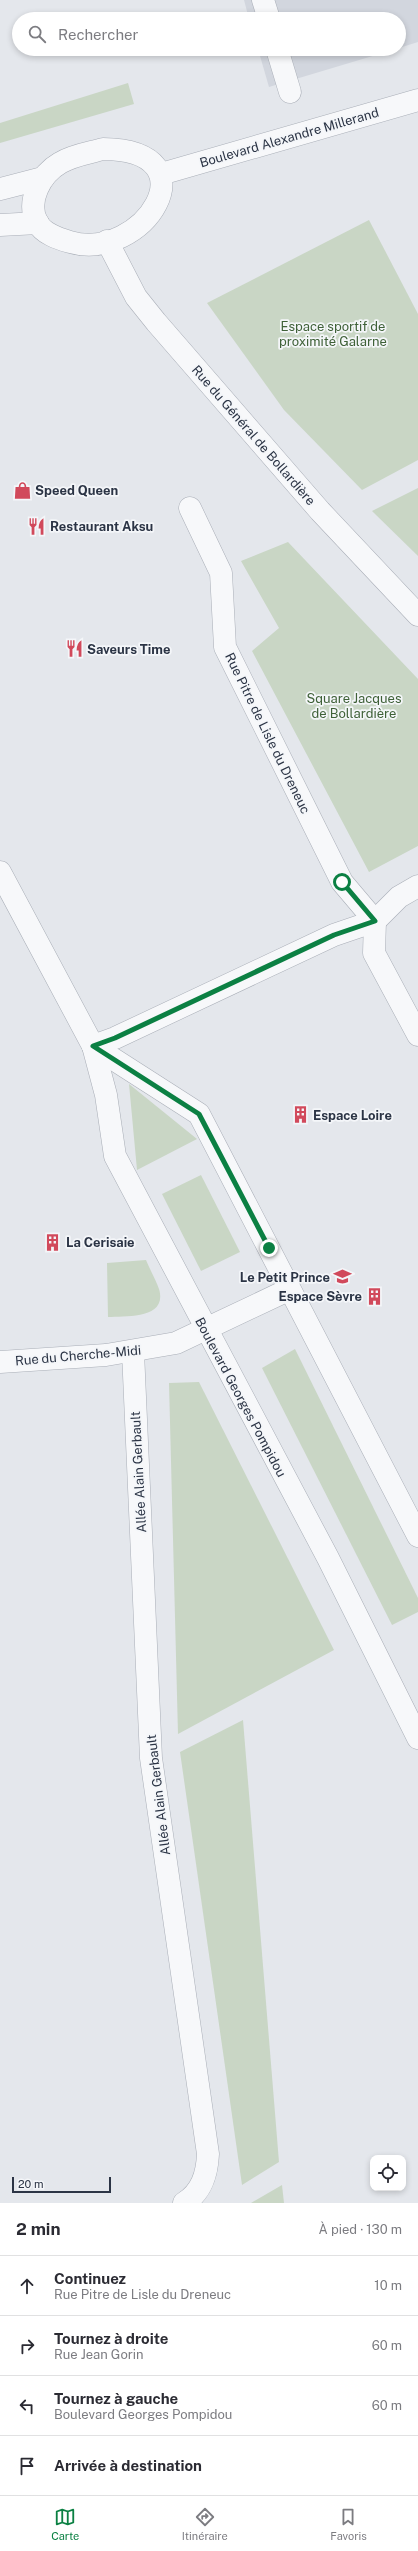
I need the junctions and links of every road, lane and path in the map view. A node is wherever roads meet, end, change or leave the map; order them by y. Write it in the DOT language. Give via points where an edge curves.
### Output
graph roads {
  1 [pos="263,0"];
  2 [pos="267,12"];
  3 [pos="279,56"];
  4 [pos="290,92"];
  5 [pos="418,100"];
  6 [pos="161,174"];
  7 [pos="43,178"];
  8 [pos="0,189"];
  9 [pos="38,223"];
  10 [pos="0,225"];
  11 [pos="107,241"];
  12 [pos="190,508"];
  13 [pos="418,615"];
  14 [pos="0,872"];
  15 [pos="418,886"];
  16 [pos="375,921"];
  17 [pos="418,1035"];
  18 [pos="93,1046"];
  19 [pos="288,1290"];
  20 [pos="206,1330"];
  21 [pos="133,1352"];
  22 [pos="0,1362"];
  23 [pos="418,1536"];
  24 [pos="418,1738"];
  25 [pos="184,2203"];
  1 -- 2 [label="street"];
  3 -- 4 [label="street"];
  5 -- 6 [label="street, Boulevard Alexandre Millerand"];
  6 -- 7 [label="street" via="150,160 122,149 104,149 59,163"];
  6 -- 11 [label="street" via="162,193 157,206 133,229"];
  7 -- 8 [label="street"];
  7 -- 9 [label="street" via="34,195 34,211"];
  9 -- 10 [label="street"];
  9 -- 11 [label="street" via="47,233 74,243 88,245"];
  11 -- 13 [label="street, Rue du Général de Bollardière" via="136,297 156,322 320,511"];
  12 -- 16 [label="street, Rue Pitre de Lisle du Dreneuc" via="221,573 225,647 342,882"];
  14 -- 18 [label="street, Boulevard Georges Pompidou"];
  15 -- 16 [label="street" via="399,897"];
  16 -- 17 [label="street" via="374,953"];
  16 -- 18 [label="street" via="334,935"];
  18 -- 19 [label="street, Boulevard Georges Pompidou" via="199,1114"];
  18 -- 20 [label="street, Boulevard Georges Pompidou" via="106,1095 115,1156"];
  19 -- 20 [label="street, Rue du Cherche-Midi"];
  19 -- 23 [label="street, Boulevard Georges Pompidou"];
  20 -- 21 [label="street, Rue du Cherche-Midi" via="176,1343"];
  20 -- 24 [label="street, Boulevard Georges Pompidou" via="328,1558"];
  21 -- 22 [label="street, Rue du Cherche-Midi"];
  21 -- 25 [label="street, Allée Alain Gerbault" via="151,1758 208,2154 208,2167 203,2182 192,2198"];
}
